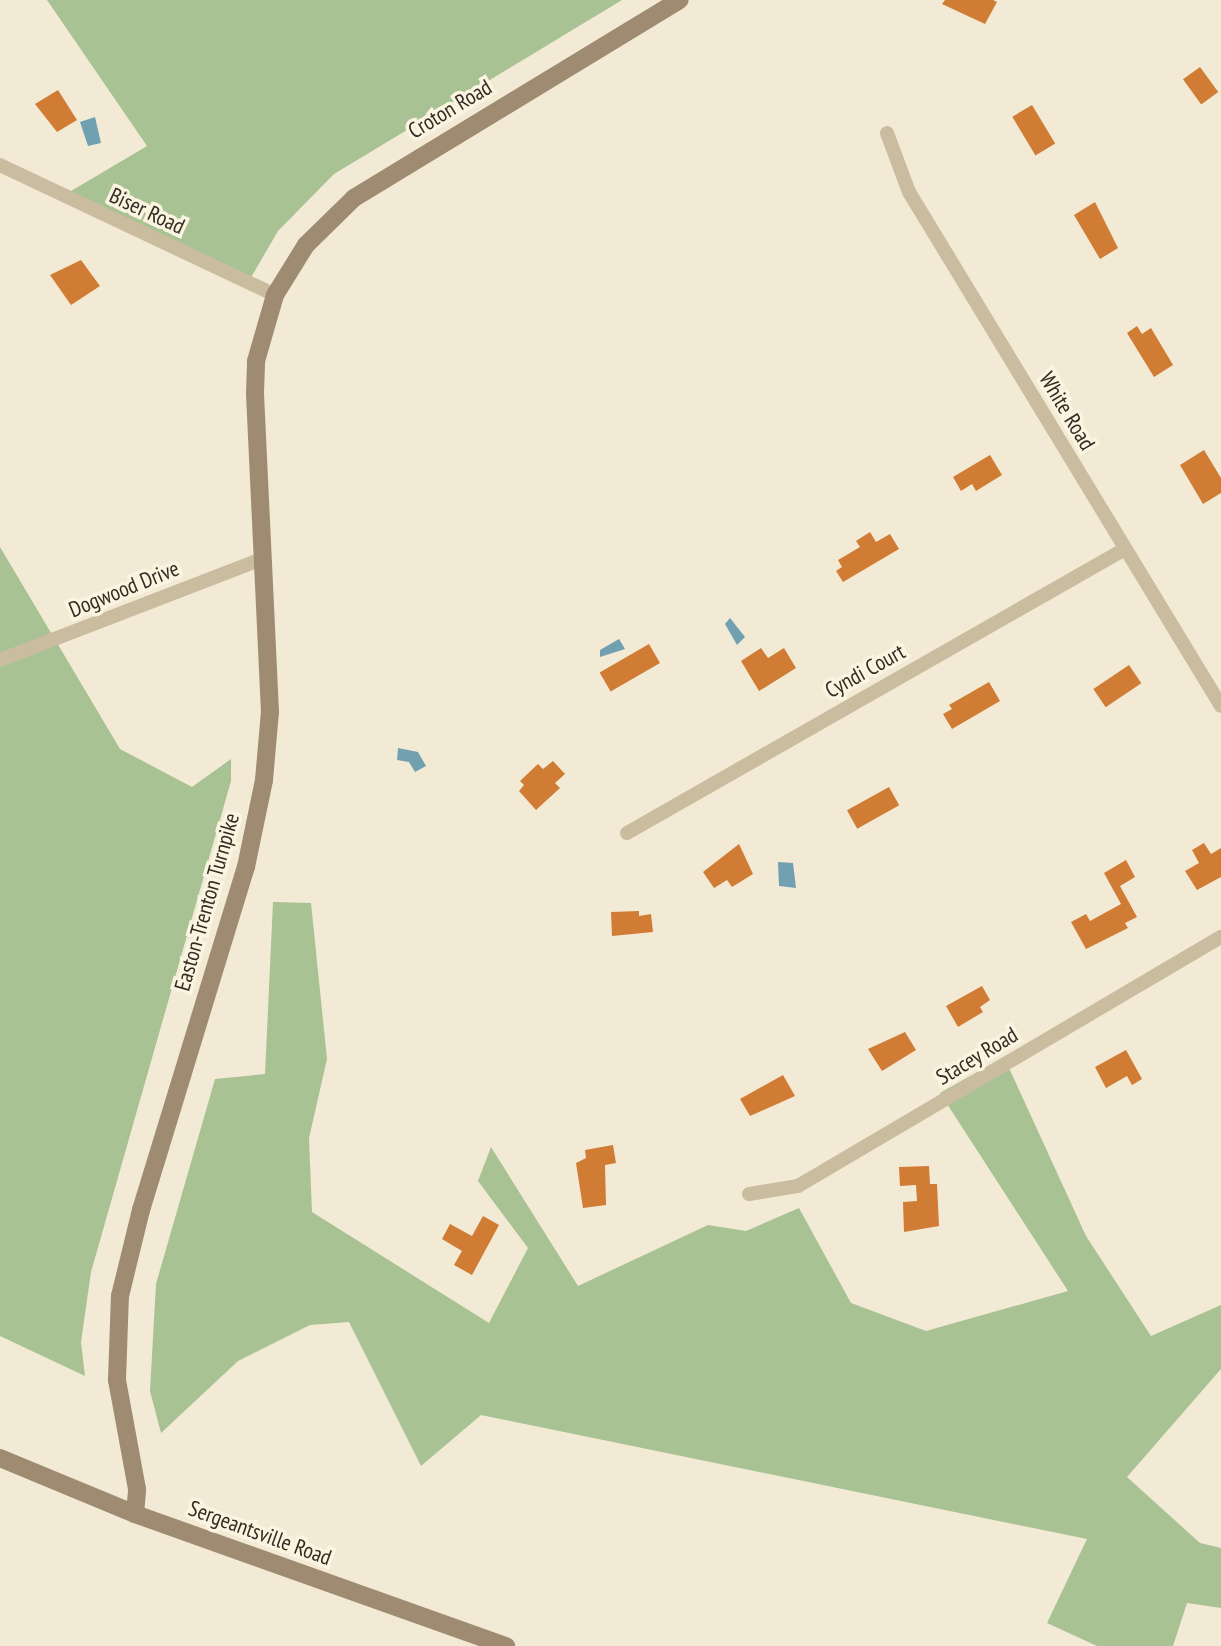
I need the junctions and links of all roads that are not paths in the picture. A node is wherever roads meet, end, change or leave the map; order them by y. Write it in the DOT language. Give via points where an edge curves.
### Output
graph roads {
  1 [pos="680,0"];
  2 [pos="887,133"];
  3 [pos="0,165"];
  4 [pos="275,295"];
  5 [pos="1125,549"];
  6 [pos="264,558"];
  7 [pos="0,660"];
  8 [pos="1221,706"];
  9 [pos="627,833"];
  10 [pos="1221,937"];
  11 [pos="749,1194"];
  12 [pos="0,1458"];
  13 [pos="135,1514"];
  14 [pos="506,1646"];
  1 -- 4 [label="main road, Croton Road" via="354,198 306,245"];
  2 -- 5 [label="street, White Road" via="904,183"];
  3 -- 4 [label="street, Biser Road"];
  4 -- 6 [label="main road, Easton-Trenton Turnpike" via="256,361"];
  5 -- 8 [label="street, White Road"];
  5 -- 9 [label="street, Cyndi Court"];
  6 -- 7 [label="street, Dogwood Drive"];
  6 -- 13 [label="main road, Easton-Trenton Turnpike" via="270,712 254,837 141,1210 117,1323 117,1380 137,1489"];
  10 -- 11 [label="street, Stacey Road" via="798,1186"];
  12 -- 13 [label="main road, Sergeantsville Road"];
  13 -- 14 [label="main road, Sergeantsville Road"];
}
